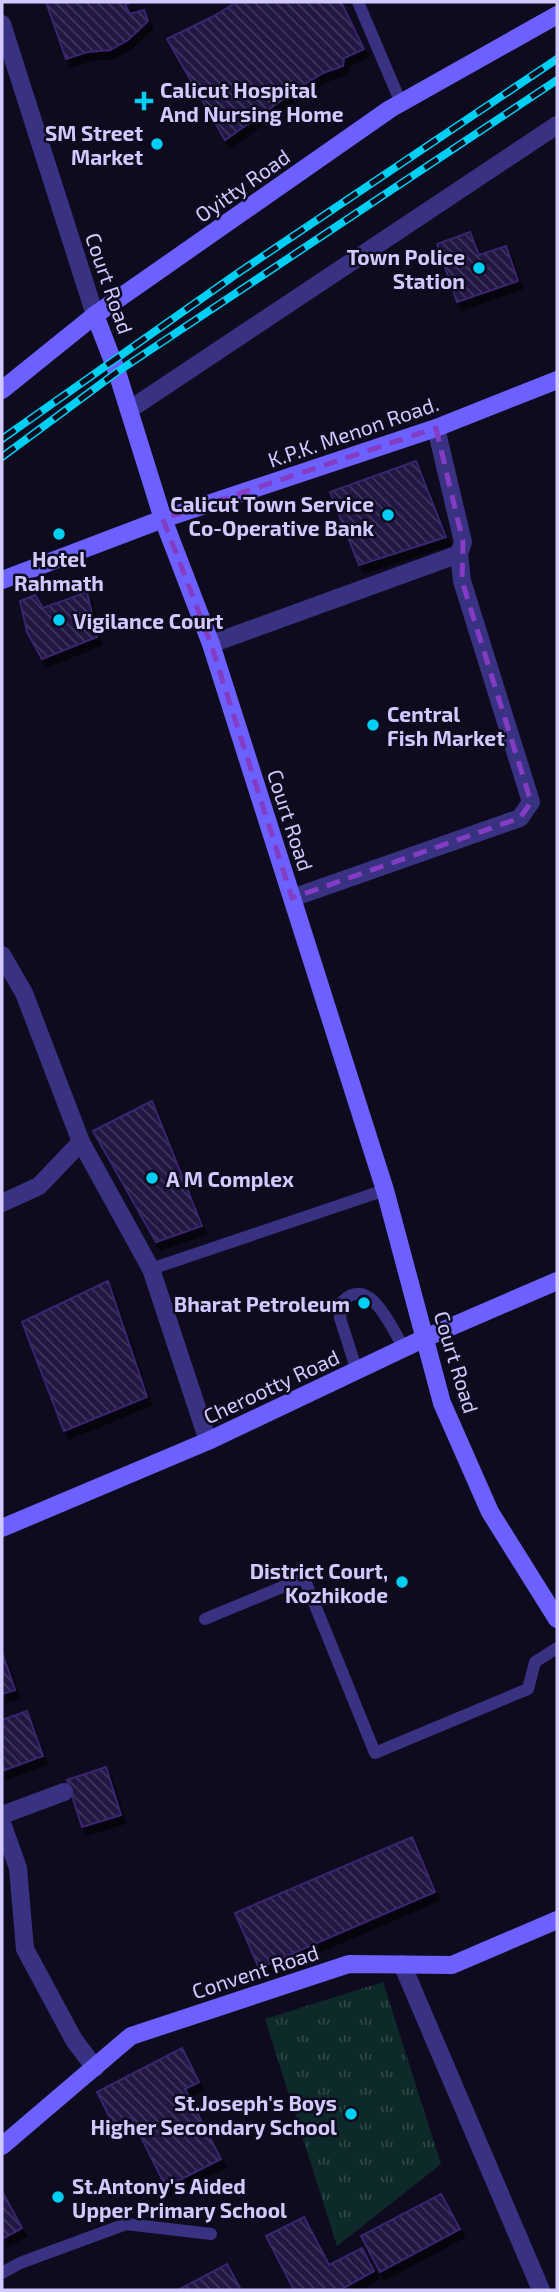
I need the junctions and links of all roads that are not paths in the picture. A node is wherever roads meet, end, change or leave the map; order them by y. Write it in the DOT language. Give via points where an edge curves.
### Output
graph roads {
  1 [pos="358,2"];
  2 [pos="557,15"];
  3 [pos="2,24"];
  4 [pos="401,103"];
  5 [pos="557,125"];
  6 [pos="95,315"];
  7 [pos="557,380"];
  8 [pos="2,390"];
  9 [pos="129,410"];
  10 [pos="436,428"];
  11 [pos="163,519"];
  12 [pos="459,554"];
  13 [pos="2,580"];
  14 [pos="211,644"];
  15 [pos="292,898"];
  16 [pos="2,955"];
  17 [pos="81,1142"];
  18 [pos="385,1190"];
  19 [pos="2,1203"];
  20 [pos="151,1269"];
  21 [pos="557,1282"];
  22 [pos="425,1338"];
  23 [pos="404,1348"];
  24 [pos="357,1371"];
  25 [pos="208,1441"];
  26 [pos="2,1528"];
  27 [pos="205,1619"];
  28 [pos="557,1619"];
  29 [pos="557,1648"];
  30 [pos="64,1792"];
  31 [pos="2,1815"];
  32 [pos="2,1824"];
  33 [pos="557,1920"];
  34 [pos="402,1964"];
  35 [pos="95,2068"];
  36 [pos="2,2146"];
  37 [pos="211,2234"];
  38 [pos="2,2273"];
  39 [pos="541,2290"];
  1 -- 4 [label="lane"];
  2 -- 4 [label="main road, Oyitty Road"];
  3 -- 6 [label="street, Court Road"];
  4 -- 6 [label="main road, Oyitty Road"];
  5 -- 9 [label="street"];
  6 -- 8 [label="main road, Oyitty Road"];
  6 -- 9 [label="main road, Court Road"];
  7 -- 10 [label="main road, K.P.K. Menon Road."];
  9 -- 11 [label="main road, Court Road"];
  10 -- 11 [label="main road, K.P.K. Menon Road."];
  10 -- 12 [label="street" via="463,542"];
  11 -- 13 [label="main road, K.P.K. Menon Road."];
  11 -- 14 [label="main road, Court Road"];
  12 -- 14 [label="street"];
  12 -- 15 [label="street" via="462,581 530,802 520,818"];
  14 -- 15 [label="main road, Court Road"];
  15 -- 18 [label="main road, Court Road"];
  16 -- 17 [label="street" via="24,993"];
  17 -- 19 [label="street" via="39,1186"];
  17 -- 20 [label="street"];
  18 -- 20 [label="lane"];
  18 -- 22 [label="main road, Court Road"];
  20 -- 25 [label="street"];
  21 -- 22 [label="main road, Cherootty Road"];
  22 -- 23 [label="main road, Cherootty Road"];
  22 -- 28 [label="main road, Court Road" via="442,1403 490,1512"];
  23 -- 24 [label="main road, Cherootty Road"];
  23 -- 24 [label="lane" via="374,1301 355,1293 342,1302 340,1318"];
  24 -- 25 [label="main road, Cherootty Road"];
  25 -- 26 [label="main road, Cherootty Road"];
  27 -- 29 [label="lane" via="304,1578 374,1753 528,1689 535,1662"];
  30 -- 31 [label="street"];
  32 -- 35 [label="street" via="18,1868 25,1949 74,2040"];
  33 -- 34 [label="main road, Convent Road" via="452,1965"];
  34 -- 35 [label="main road, Convent Road" via="349,1964 131,2036"];
  34 -- 39 [label="street"];
  35 -- 36 [label="main road, Convent Road"];
  37 -- 38 [label="lane" via="126,2224"];
}
